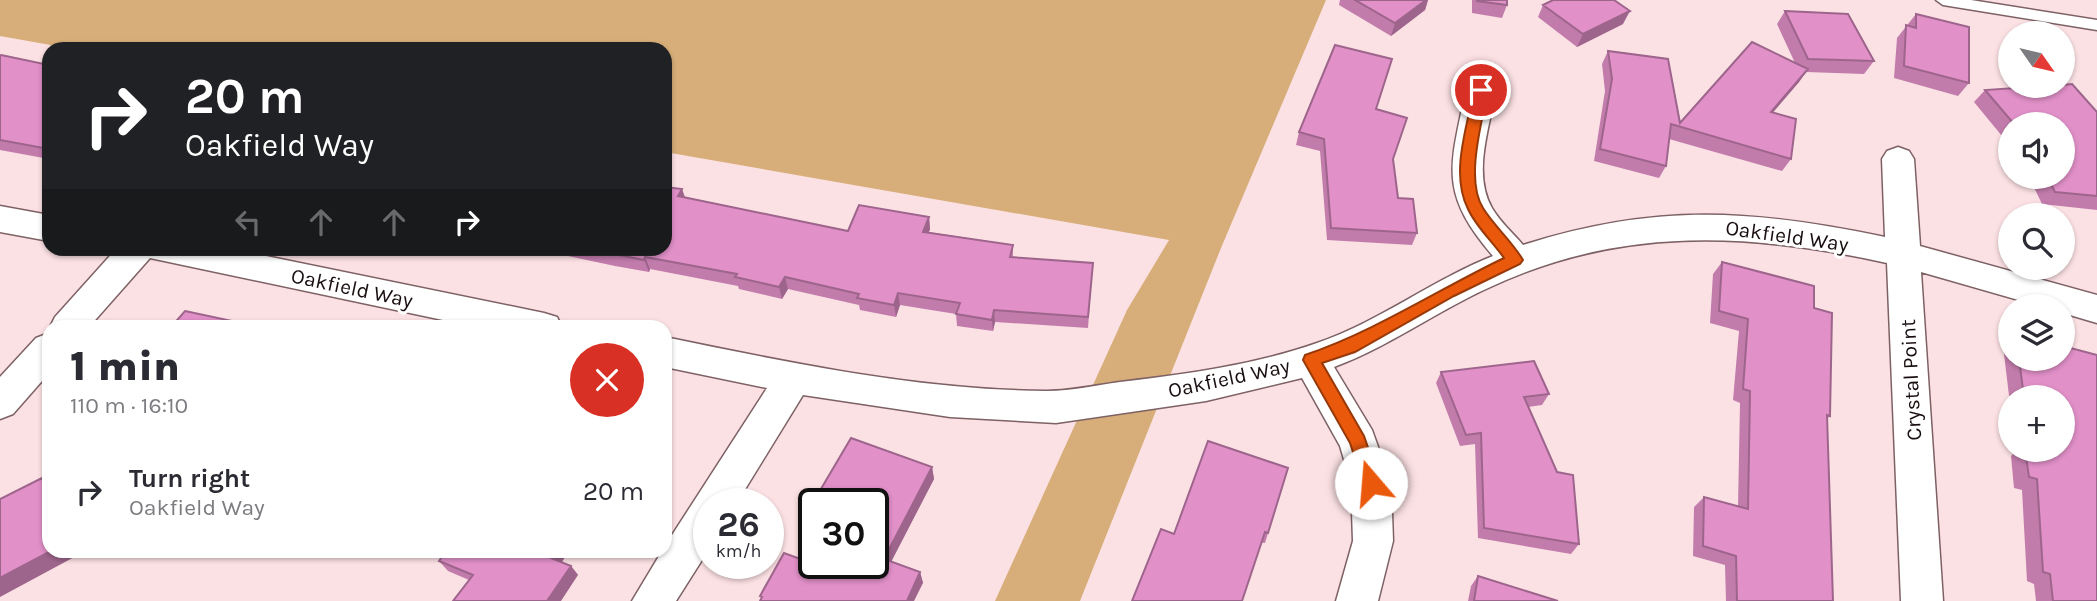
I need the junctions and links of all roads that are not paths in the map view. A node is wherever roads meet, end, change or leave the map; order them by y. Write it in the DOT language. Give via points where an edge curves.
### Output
graph roads {
  1 [pos="1943,0"];
  2 [pos="2097,25"];
  3 [pos="1481,90"];
  4 [pos="1898,159"];
  5 [pos="0,219"];
  6 [pos="42,227"];
  7 [pos="131,256"];
  8 [pos="199,256"];
  9 [pos="1905,256"];
  10 [pos="1515,260"];
  11 [pos="2097,309"];
  12 [pos="74,320"];
  13 [pos="510,320"];
  14 [pos="672,353"];
  15 [pos="42,356"];
  16 [pos="1311,360"];
  17 [pos="794,379"];
  18 [pos="0,403"];
  19 [pos="724,488"];
  20 [pos="693,538"];
  21 [pos="653,601"];
  22 [pos="1357,601"];
  23 [pos="1922,601"];
  1 -- 2 [label="lane"];
  3 -- 10 [label="street" via="1467,172 1468,192 1475,209"];
  4 -- 9 [label="street, Crystal Point"];
  5 -- 6 [label="street"];
  7 -- 12 [label="street"];
  8 -- 13 [label="street, Oakfield Way"];
  9 -- 10 [label="street, Oakfield Way" via="1742,226 1668,227 1599,236"];
  9 -- 11 [label="street, Oakfield Way"];
  9 -- 23 [label="street, Crystal Point"];
  10 -- 16 [label="street, Oakfield Way" via="1349,347"];
  14 -- 17 [label="street, Oakfield Way"];
  15 -- 18 [label="street"];
  16 -- 17 [label="street, Oakfield Way" via="1187,390 1050,407 935,400"];
  16 -- 22 [label="street" via="1358,442 1371,483 1373,541"];
  17 -- 19 [label="street"];
  20 -- 21 [label="street"];
}
